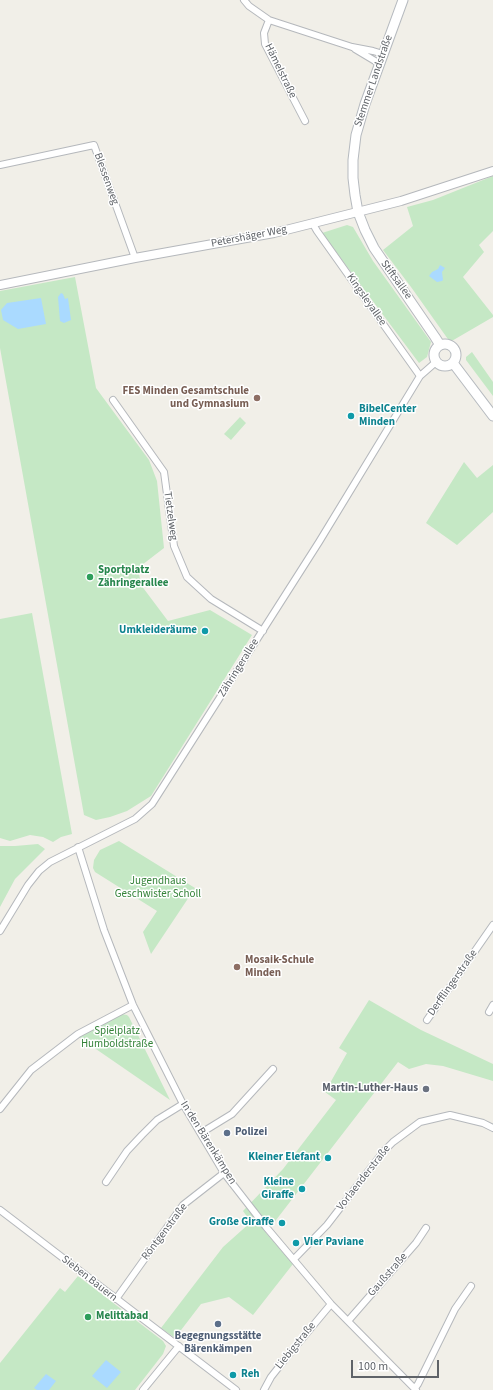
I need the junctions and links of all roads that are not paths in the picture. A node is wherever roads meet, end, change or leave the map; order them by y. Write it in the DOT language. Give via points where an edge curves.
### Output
graph roads {
  1 [pos="244,0"];
  2 [pos="403,0"];
  3 [pos="269,20"];
  4 [pos="352,47"];
  5 [pos="383,54"];
  6 [pos="380,64"];
  7 [pos="305,121"];
  8 [pos="0,165"];
  9 [pos="493,171"];
  10 [pos="358,212"];
  11 [pos="313,224"];
  12 [pos="135,258"];
  13 [pos="0,285"];
  14 [pos="440,345"];
  15 [pos="436,362"];
  16 [pos="453,363"];
  17 [pos="420,376"];
  18 [pos="113,400"];
  19 [pos="493,416"];
  20 [pos="263,631"];
  21 [pos="78,847"];
  22 [pos="493,925"];
  23 [pos="0,931"];
  24 [pos="490,935"];
  25 [pos="493,1004"];
  26 [pos="133,1005"];
  27 [pos="489,1012"];
  28 [pos="427,1020"];
  29 [pos="273,1068"];
  30 [pos="183,1104"];
  31 [pos="0,1108"];
  32 [pos="493,1128"];
  33 [pos="200,1133"];
  34 [pos="224,1173"];
  35 [pos="106,1182"];
  36 [pos="0,1210"];
  37 [pos="426,1228"];
  38 [pos="294,1259"];
  39 [pos="471,1286"];
  40 [pos="116,1299"];
  41 [pos="331,1304"];
  42 [pos="348,1321"];
  43 [pos="179,1346"];
  44 [pos="416,1389"];
  45 [pos="142,1390"];
  46 [pos="236,1390"];
  47 [pos="264,1390"];
  1 -- 3 [label="street"];
  2 -- 5 [label="main road, Stemmer Landstraße"];
  3 -- 4 [label="street"];
  3 -- 7 [label="street, Hämelstraße" via="264,33 265,44"];
  4 -- 5 [label="street"];
  4 -- 6 [label="street"];
  5 -- 6 [label="main road, Stemmer Landstraße"];
  6 -- 10 [label="main road, Stemmer Landstraße" via="356,135 353,178"];
  8 -- 12 [label="street, Blessenweg" via="94,145"];
  9 -- 10 [label="street, Petershäger Weg"];
  10 -- 11 [label="street, Petershäger Weg"];
  10 -- 14 [label="main road, Stiftsallee" via="366,234 381,260"];
  11 -- 12 [label="street, Petershäger Weg"];
  11 -- 17 [label="street, Kingsleyallee"];
  12 -- 13 [label="street, Petershäger Weg"];
  14 -- 15 [label="main road" via="434,353"];
  14 -- 16 [label="main road" via="450,345 455,349"];
  15 -- 16 [label="main road" via="445,367"];
  15 -- 17 [label="street, Zähringerallee"];
  16 -- 19 [label="main road"];
  17 -- 20 [label="street, Zähringerallee"];
  18 -- 20 [label="street, Tietzelweg" via="164,472 174,546 188,577 212,599"];
  20 -- 21 [label="street, Zähringerallee" via="152,804 135,820"];
  21 -- 23 [label="street, Zähringerallee" via="50,862 39,872 28,885"];
  21 -- 26 [label="street, In den Bärenkämpen" via="104,930"];
  22 -- 24 [label="street, Derfflingerstraße"];
  24 -- 28 [label="street, Derfflingerstraße"];
  25 -- 27 [label="street"];
  26 -- 30 [label="street, In den Bärenkämpen"];
  26 -- 31 [label="street" via="78,1034 31,1070"];
  29 -- 33 [label="street" via="235,1111"];
  30 -- 33 [label="street, In den Bärenkämpen"];
  30 -- 35 [label="street" via="157,1120 142,1135 127,1151"];
  32 -- 38 [label="street, Vorlaenderstraße" via="450,1115 420,1122 384,1151 327,1225"];
  33 -- 34 [label="street, In den Bärenkämpen"];
  34 -- 38 [label="street, In den Bärenkämpen"];
  34 -- 40 [label="street, Röntgenstraße" via="183,1205"];
  36 -- 40 [label="street, Sieben Bauern"];
  37 -- 42 [label="street, Gaußstraße"];
  38 -- 41 [label="street, In den Bärenkämpen"];
  39 -- 44 [label="street" via="455,1309"];
  40 -- 43 [label="street, Sieben Bauern"];
  41 -- 42 [label="street, In den Bärenkämpen"];
  41 -- 47 [label="street, Liebigstraße" via="286,1358"];
  42 -- 44 [label="street, In den Bärenkämpen"];
  43 -- 45 [label="street"];
  43 -- 46 [label="street, Sieben Bauern"];
}
